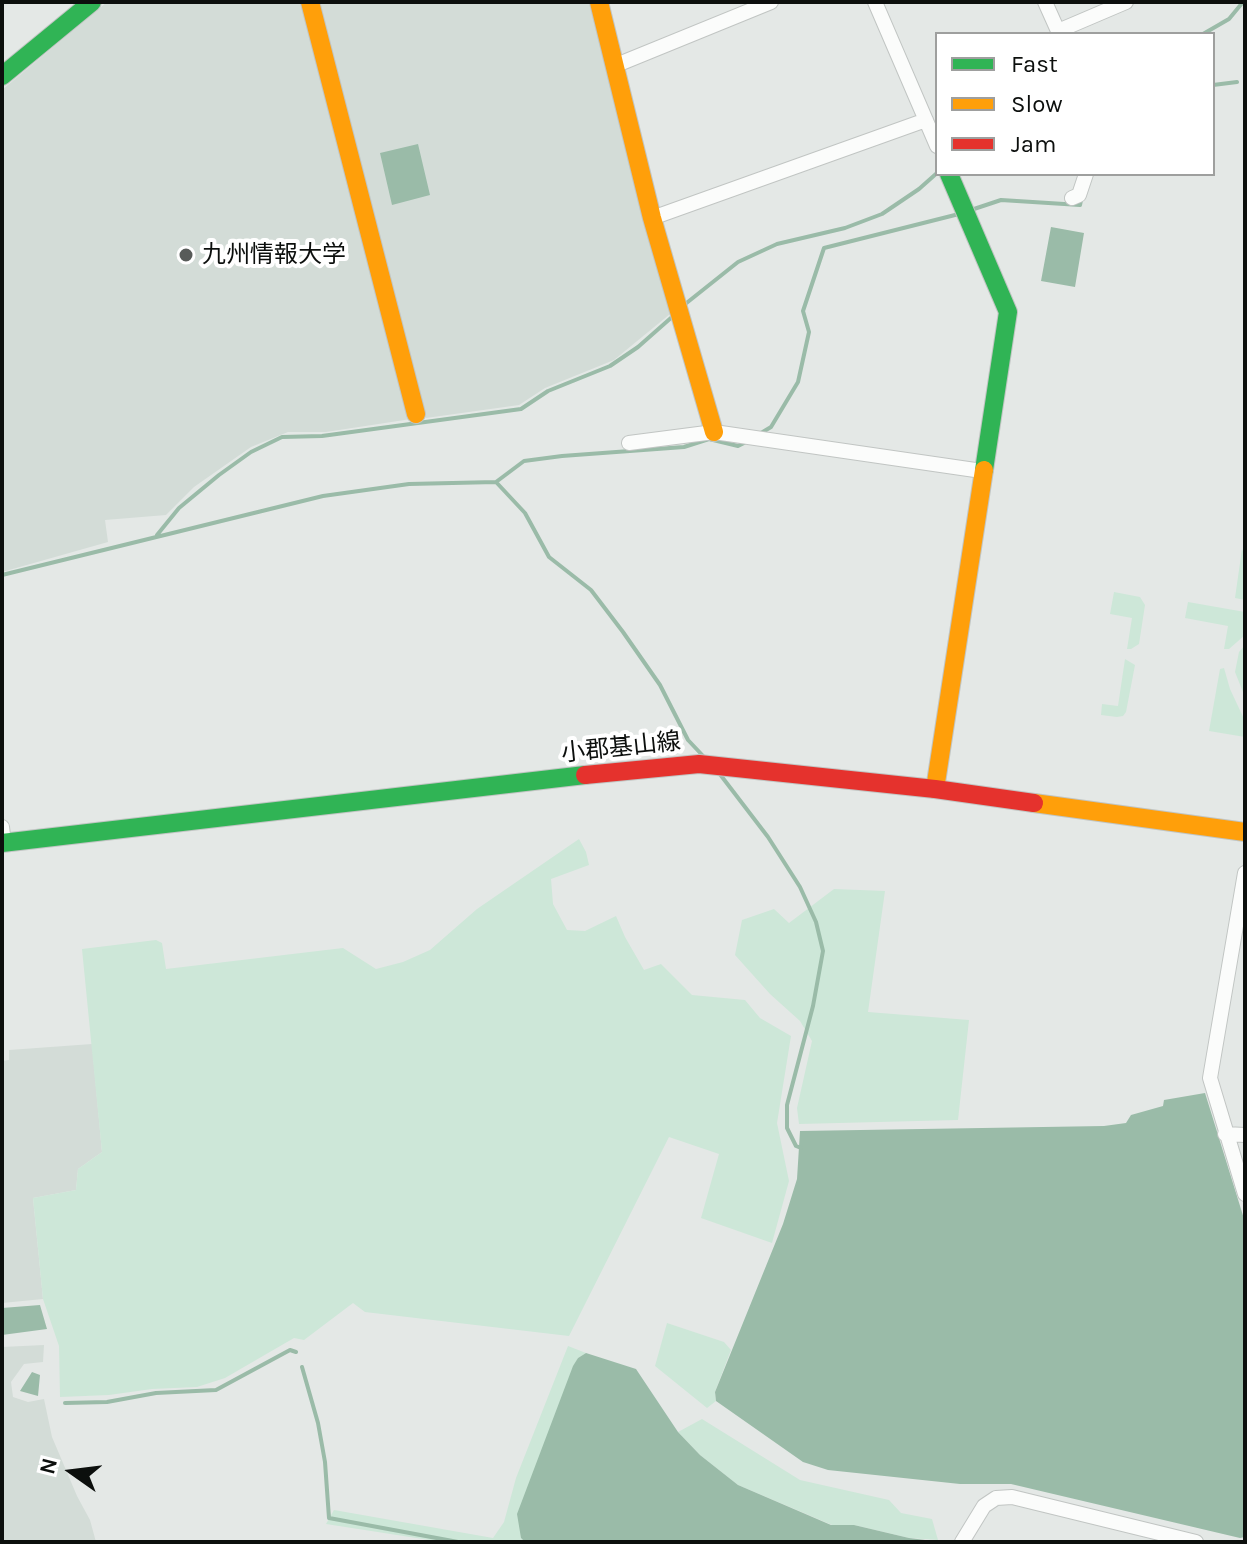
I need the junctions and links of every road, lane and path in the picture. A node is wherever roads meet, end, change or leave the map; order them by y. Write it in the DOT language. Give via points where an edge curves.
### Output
graph roads {
  1 [pos="92,2"];
  2 [pos="310,2"];
  3 [pos="599,2"];
  4 [pos="771,2"];
  5 [pos="875,2"];
  6 [pos="1045,2"];
  7 [pos="1126,2"];
  8 [pos="1059,32"];
  9 [pos="614,66"];
  10 [pos="2,76"];
  11 [pos="926,120"];
  12 [pos="935,141"];
  13 [pos="950,176"];
  14 [pos="1085,176"];
  15 [pos="1072,198"];
  16 [pos="652,218"];
  17 [pos="416,414"];
  18 [pos="714,432"];
  19 [pos="629,443"];
  20 [pos="982,471"];
  21 [pos="935,789"];
  22 [pos="1245,832"];
  23 [pos="3,838"];
  24 [pos="1245,873"];
  25 [pos="1225,1134"];
  26 [pos="1245,1135"];
  27 [pos="1245,1194"];
  28 [pos="962,1542"];
  29 [pos="1196,1542"];
  1 -- 10 [label="street"];
  2 -- 17 [label="street"];
  3 -- 9 [label="street"];
  4 -- 9 [label="street"];
  5 -- 11 [label="street"];
  6 -- 8 [label="street"];
  7 -- 8 [label="street"];
  9 -- 16 [label="street"];
  11 -- 12 [label="street"];
  11 -- 16 [label="street"];
  13 -- 20 [label="street" via="1008,312"];
  14 -- 15 [label="street" via="1079,195"];
  16 -- 18 [label="street"];
  18 -- 19 [label="street"];
  18 -- 20 [label="street"];
  20 -- 21 [label="street"];
  21 -- 22 [label="street, 小郡基山線"];
  21 -- 23 [label="street, 小郡基山線" via="701,764"];
  24 -- 25 [label="street" via="1210,1078"];
  25 -- 26 [label="street"];
  25 -- 27 [label="street"];
  28 -- 29 [label="street" via="984,1506 1012,1497"];
}
